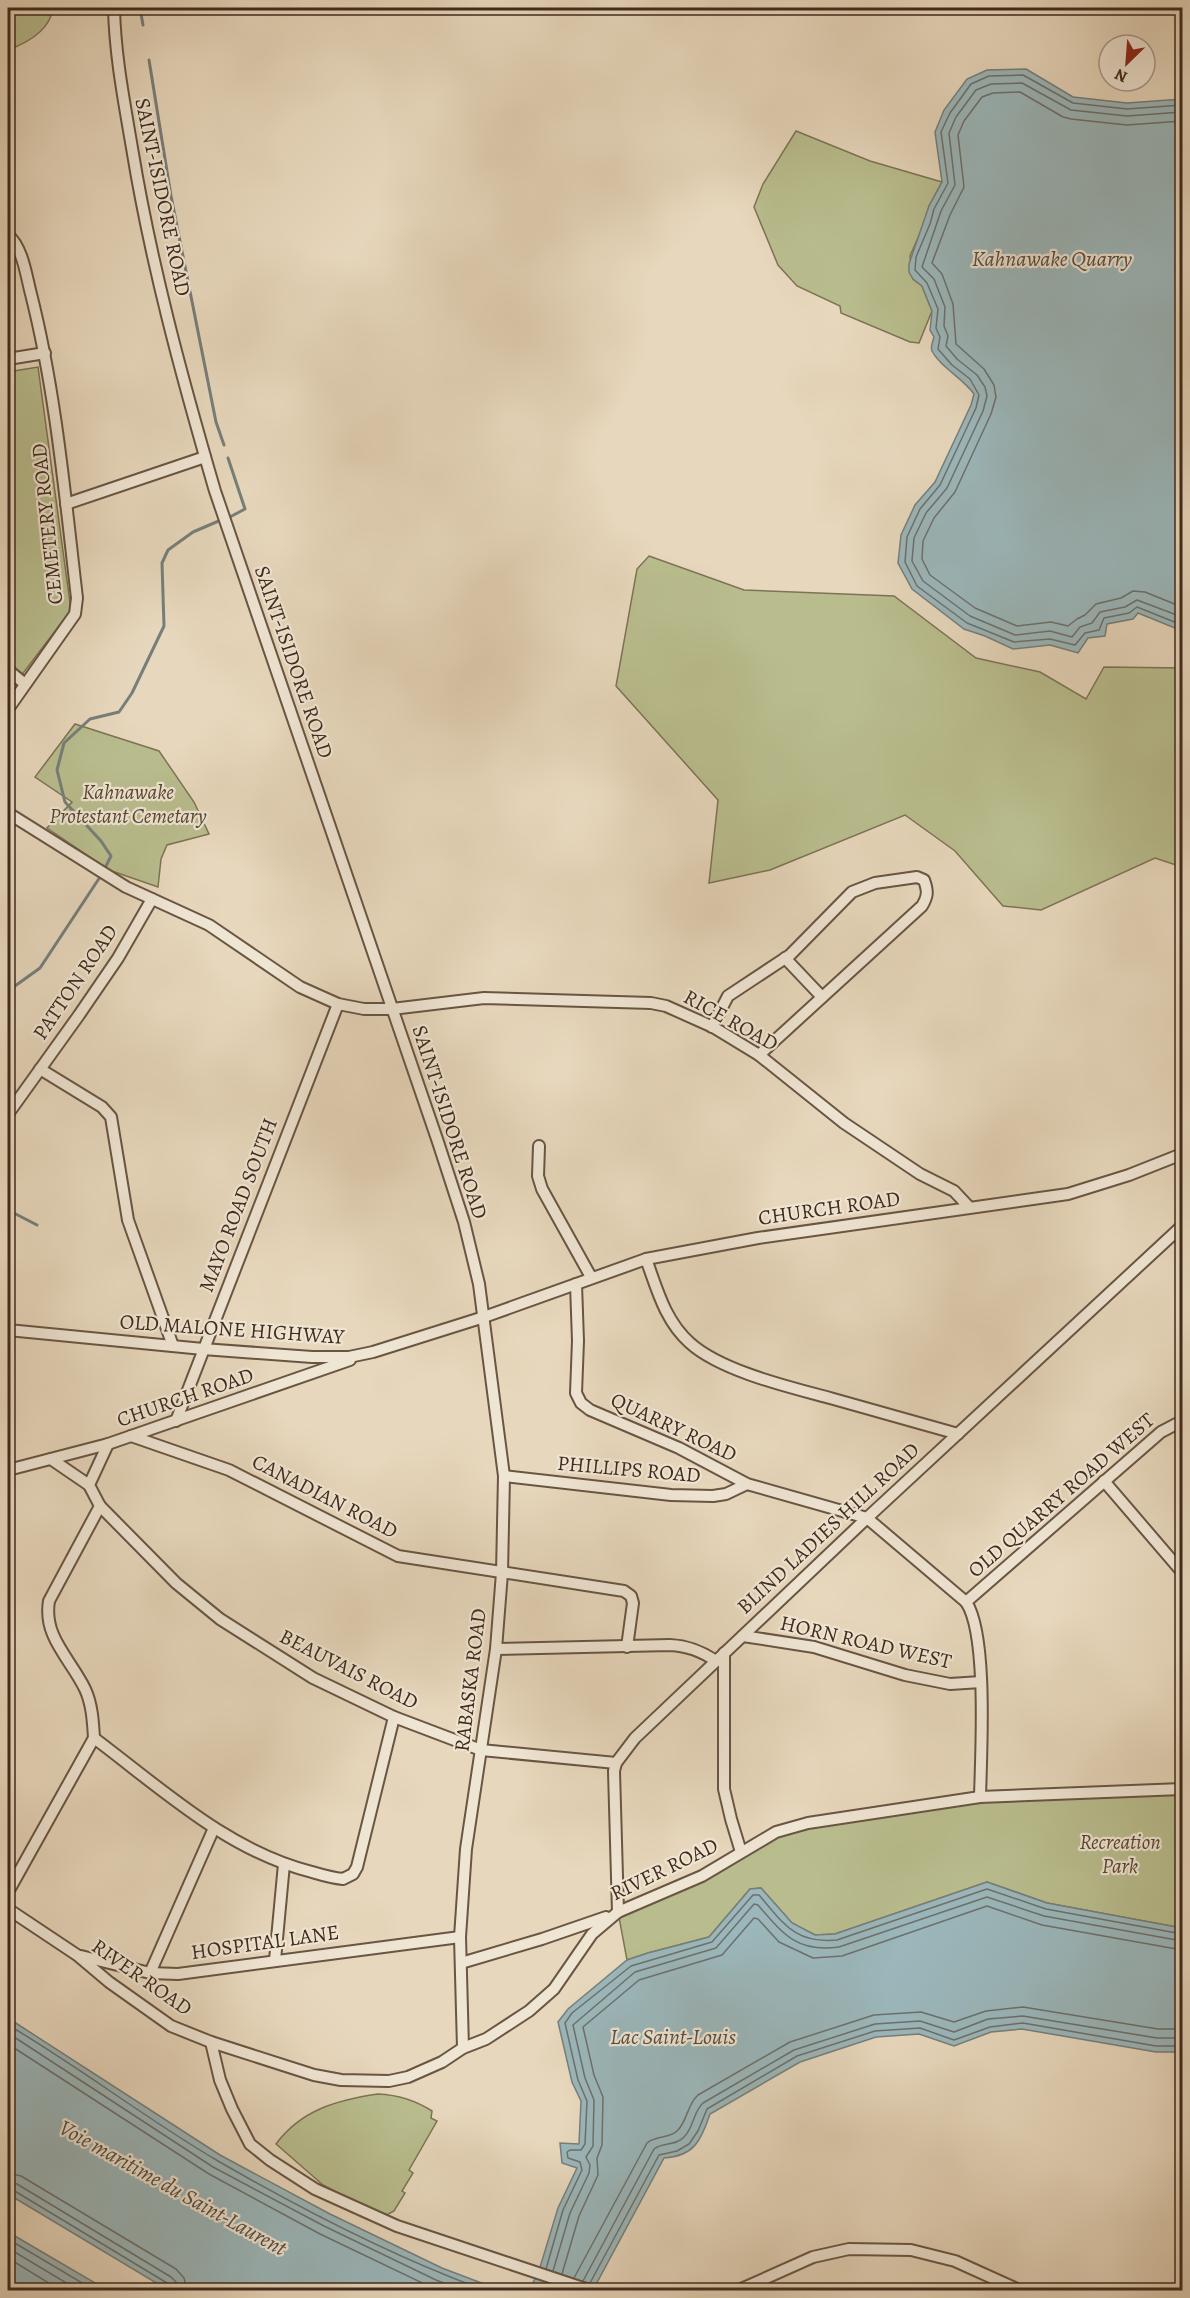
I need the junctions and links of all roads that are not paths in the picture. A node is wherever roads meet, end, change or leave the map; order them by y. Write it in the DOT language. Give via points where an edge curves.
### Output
graph roads {
  1 [pos="114,8"];
  2 [pos="8,235"];
  3 [pos="45,353"];
  4 [pos="8,359"];
  5 [pos="205,457"];
  6 [pos="66,504"];
  7 [pos="8,670"];
  8 [pos="25,684"];
  9 [pos="8,709"];
  10 [pos="8,813"];
  11 [pos="152,899"];
  12 [pos="785,958"];
  13 [pos="822,997"];
  14 [pos="338,1004"];
  15 [pos="392,1009"];
  16 [pos="712,1027"];
  17 [pos="759,1055"];
  18 [pos="40,1069"];
  19 [pos="8,1114"];
  20 [pos="539,1146"];
  21 [pos="1182,1154"];
  22 [pos="969,1208"];
  23 [pos="1182,1226"];
  24 [pos="646,1258"];
  25 [pos="591,1277"];
  26 [pos="576,1284"];
  27 [pos="484,1317"];
  28 [pos="8,1330"];
  29 [pos="173,1346"];
  30 [pos="203,1349"];
  31 [pos="373,1353"];
  32 [pos="176,1421"];
  33 [pos="1182,1421"];
  34 [pos="958,1434"];
  35 [pos="130,1436"];
  36 [pos="108,1444"];
  37 [pos="51,1459"];
  38 [pos="8,1470"];
  39 [pos="504,1476"];
  40 [pos="1104,1481"];
  41 [pos="747,1484"];
  42 [pos="89,1485"];
  43 [pos="100,1506"];
  44 [pos="867,1518"];
  45 [pos="1182,1572"];
  46 [pos="502,1573"];
  47 [pos="966,1602"];
  48 [pos="743,1635"];
  49 [pos="627,1647"];
  50 [pos="496,1649"];
  51 [pos="720,1657"];
  52 [pos="981,1682"];
  53 [pos="394,1717"];
  54 [pos="94,1738"];
  55 [pos="481,1750"];
  56 [pos="616,1763"];
  57 [pos="1182,1789"];
  58 [pos="980,1797"];
  59 [pos="214,1828"];
  60 [pos="741,1852"];
  61 [pos="284,1864"];
  62 [pos="8,1892"];
  63 [pos="8,1909"];
  64 [pos="618,1912"];
  65 [pos="460,1937"];
  66 [pos="77,1955"];
  67 [pos="275,1960"];
  68 [pos="461,1963"];
  69 [pos="150,1973"];
  70 [pos="211,2042"];
  71 [pos="463,2048"];
  72 [pos="589,2290"];
  73 [pos="739,2290"];
  74 [pos="1019,2290"];
  1 -- 5 [label="street, SAINT-ISIDORE ROAD" via="118,69 140,198"];
  2 -- 3 [label="street, CEMETERY ROAD" via="23,265"];
  3 -- 4 [label="street"];
  3 -- 6 [label="street, CEMETERY ROAD"];
  5 -- 6 [label="street"];
  5 -- 15 [label="street, SAINT-ISIDORE ROAD"];
  6 -- 8 [label="street, CEMETERY ROAD" via="77,598 75,614"];
  7 -- 8 [label="street"];
  8 -- 9 [label="street, CEMETERY ROAD"];
  10 -- 11 [label="street, RICE ROAD" via="110,878"];
  11 -- 14 [label="street, RICE ROAD" via="209,925 291,981"];
  11 -- 18 [label="street, PATTON ROAD" via="118,958"];
  12 -- 13 [label="street"];
  12 -- 13 [label="street" via="852,892 875,883 917,877 924,880 928,891 922,906"];
  12 -- 16 [label="street" via="728,996"];
  13 -- 17 [label="street"];
  14 -- 15 [label="street, RICE ROAD"];
  14 -- 30 [label="street, MAYO ROAD SOUTH"];
  15 -- 16 [label="street, RICE ROAD" via="484,998 651,1003"];
  15 -- 27 [label="street, SAINT-ISIDORE ROAD" via="464,1222"];
  16 -- 17 [label="street, RICE ROAD"];
  17 -- 22 [label="street, RICE ROAD" via="844,1123 954,1191"];
  18 -- 19 [label="street, PATTON ROAD"];
  18 -- 29 [label="street" via="102,1107 111,1117 128,1220"];
  20 -- 25 [label="street" via="538,1176 542,1190"];
  21 -- 22 [label="street, CHURCH ROAD" via="1068,1194"];
  22 -- 24 [label="street, CHURCH ROAD"];
  23 -- 34 [label="street, BLIND LADIES HILL ROAD"];
  24 -- 25 [label="street, CHURCH ROAD"];
  24 -- 34 [label="street" via="665,1311 676,1328 691,1344 720,1362 786,1388"];
  25 -- 26 [label="street, CHURCH ROAD"];
  26 -- 27 [label="street, CHURCH ROAD"];
  26 -- 41 [label="street, QUARRY ROAD" via="576,1393 581,1402 590,1410 679,1448"];
  27 -- 31 [label="street, OLD MALONE HIGHWAY"];
  27 -- 39 [label="street, RABASKA ROAD"];
  28 -- 29 [label="street, OLD MALONE HIGHWAY"];
  29 -- 30 [label="street, OLD MALONE HIGHWAY"];
  30 -- 31 [label="street, OLD MALONE HIGHWAY" via="312,1357"];
  30 -- 32 [label="street, MAYO ROAD SOUTH"];
  31 -- 32 [label="street, CHURCH ROAD"];
  32 -- 35 [label="street, CHURCH ROAD"];
  33 -- 40 [label="street, OLD QUARRY ROAD WEST" via="1161,1432"];
  34 -- 44 [label="street, BLIND LADIES HILL ROAD"];
  35 -- 36 [label="street, CHURCH ROAD"];
  35 -- 46 [label="street, CANADIAN ROAD" via="230,1470 398,1556"];
  36 -- 37 [label="street, CHURCH ROAD"];
  36 -- 42 [label="street"];
  37 -- 38 [label="street, CHURCH ROAD"];
  37 -- 42 [label="street, BEAUVAIS ROAD"];
  39 -- 41 [label="street, PHILLIPS ROAD" via="671,1495 713,1496"];
  39 -- 46 [label="street, RABASKA ROAD"];
  40 -- 45 [label="street"];
  40 -- 47 [label="street, OLD QUARRY ROAD WEST"];
  41 -- 44 [label="street, QUARRY ROAD"];
  42 -- 43 [label="street, BEAUVAIS ROAD"];
  43 -- 53 [label="street, BEAUVAIS ROAD" via="176,1583 220,1619 313,1678"];
  43 -- 54 [label="street" via="49,1601 46,1615 49,1630 85,1689 93,1715"];
  44 -- 47 [label="street"];
  44 -- 48 [label="street, BLIND LADIES HILL ROAD"];
  46 -- 49 [label="street, CANADIAN ROAD" via="624,1591 633,1603"];
  46 -- 50 [label="street, RABASKA ROAD"];
  47 -- 52 [label="street" via="976,1623"];
  48 -- 51 [label="street, BLIND LADIES HILL ROAD"];
  48 -- 52 [label="street, HORN ROAD WEST" via="814,1647 905,1675 950,1683"];
  49 -- 50 [label="street"];
  49 -- 51 [label="street" via="685,1646"];
  50 -- 55 [label="street, RABASKA ROAD"];
  51 -- 56 [label="street, BLIND LADIES HILL ROAD" via="635,1738"];
  51 -- 60 [label="street" via="724,1789"];
  52 -- 58 [label="street"];
  53 -- 55 [label="street, BEAUVAIS ROAD"];
  53 -- 61 [label="street" via="353,1874 335,1878"];
  54 -- 59 [label="street"];
  54 -- 62 [label="street"];
  55 -- 56 [label="street, BEAUVAIS ROAD"];
  55 -- 65 [label="street, RABASKA ROAD" via="467,1840"];
  56 -- 64 [label="street"];
  57 -- 58 [label="street, RIVER ROAD"];
  58 -- 60 [label="street, RIVER ROAD" via="808,1823 776,1832"];
  59 -- 61 [label="street"];
  59 -- 69 [label="street"];
  60 -- 64 [label="street, RIVER ROAD" via="702,1876"];
  61 -- 67 [label="street"];
  63 -- 66 [label="street, RIVER ROAD"];
  64 -- 68 [label="street"];
  64 -- 71 [label="street, RIVER ROAD" via="592,1934 547,1996 486,2039"];
  65 -- 67 [label="street, HOSPITAL LANE"];
  65 -- 68 [label="street, RABASKA ROAD"];
  66 -- 69 [label="street, HOSPITAL LANE"];
  66 -- 70 [label="street, RIVER ROAD" via="171,2026"];
  67 -- 69 [label="street, HOSPITAL LANE" via="178,1974"];
  68 -- 71 [label="street, RABASKA ROAD"];
  70 -- 71 [label="street, RIVER ROAD" via="314,2075 365,2082 408,2077"];
  70 -- 72 [label="street" via="232,2109 250,2144 270,2160 315,2189 397,2226"];
  73 -- 74 [label="street" via="813,2257 849,2249 911,2250 955,2261"];
}
